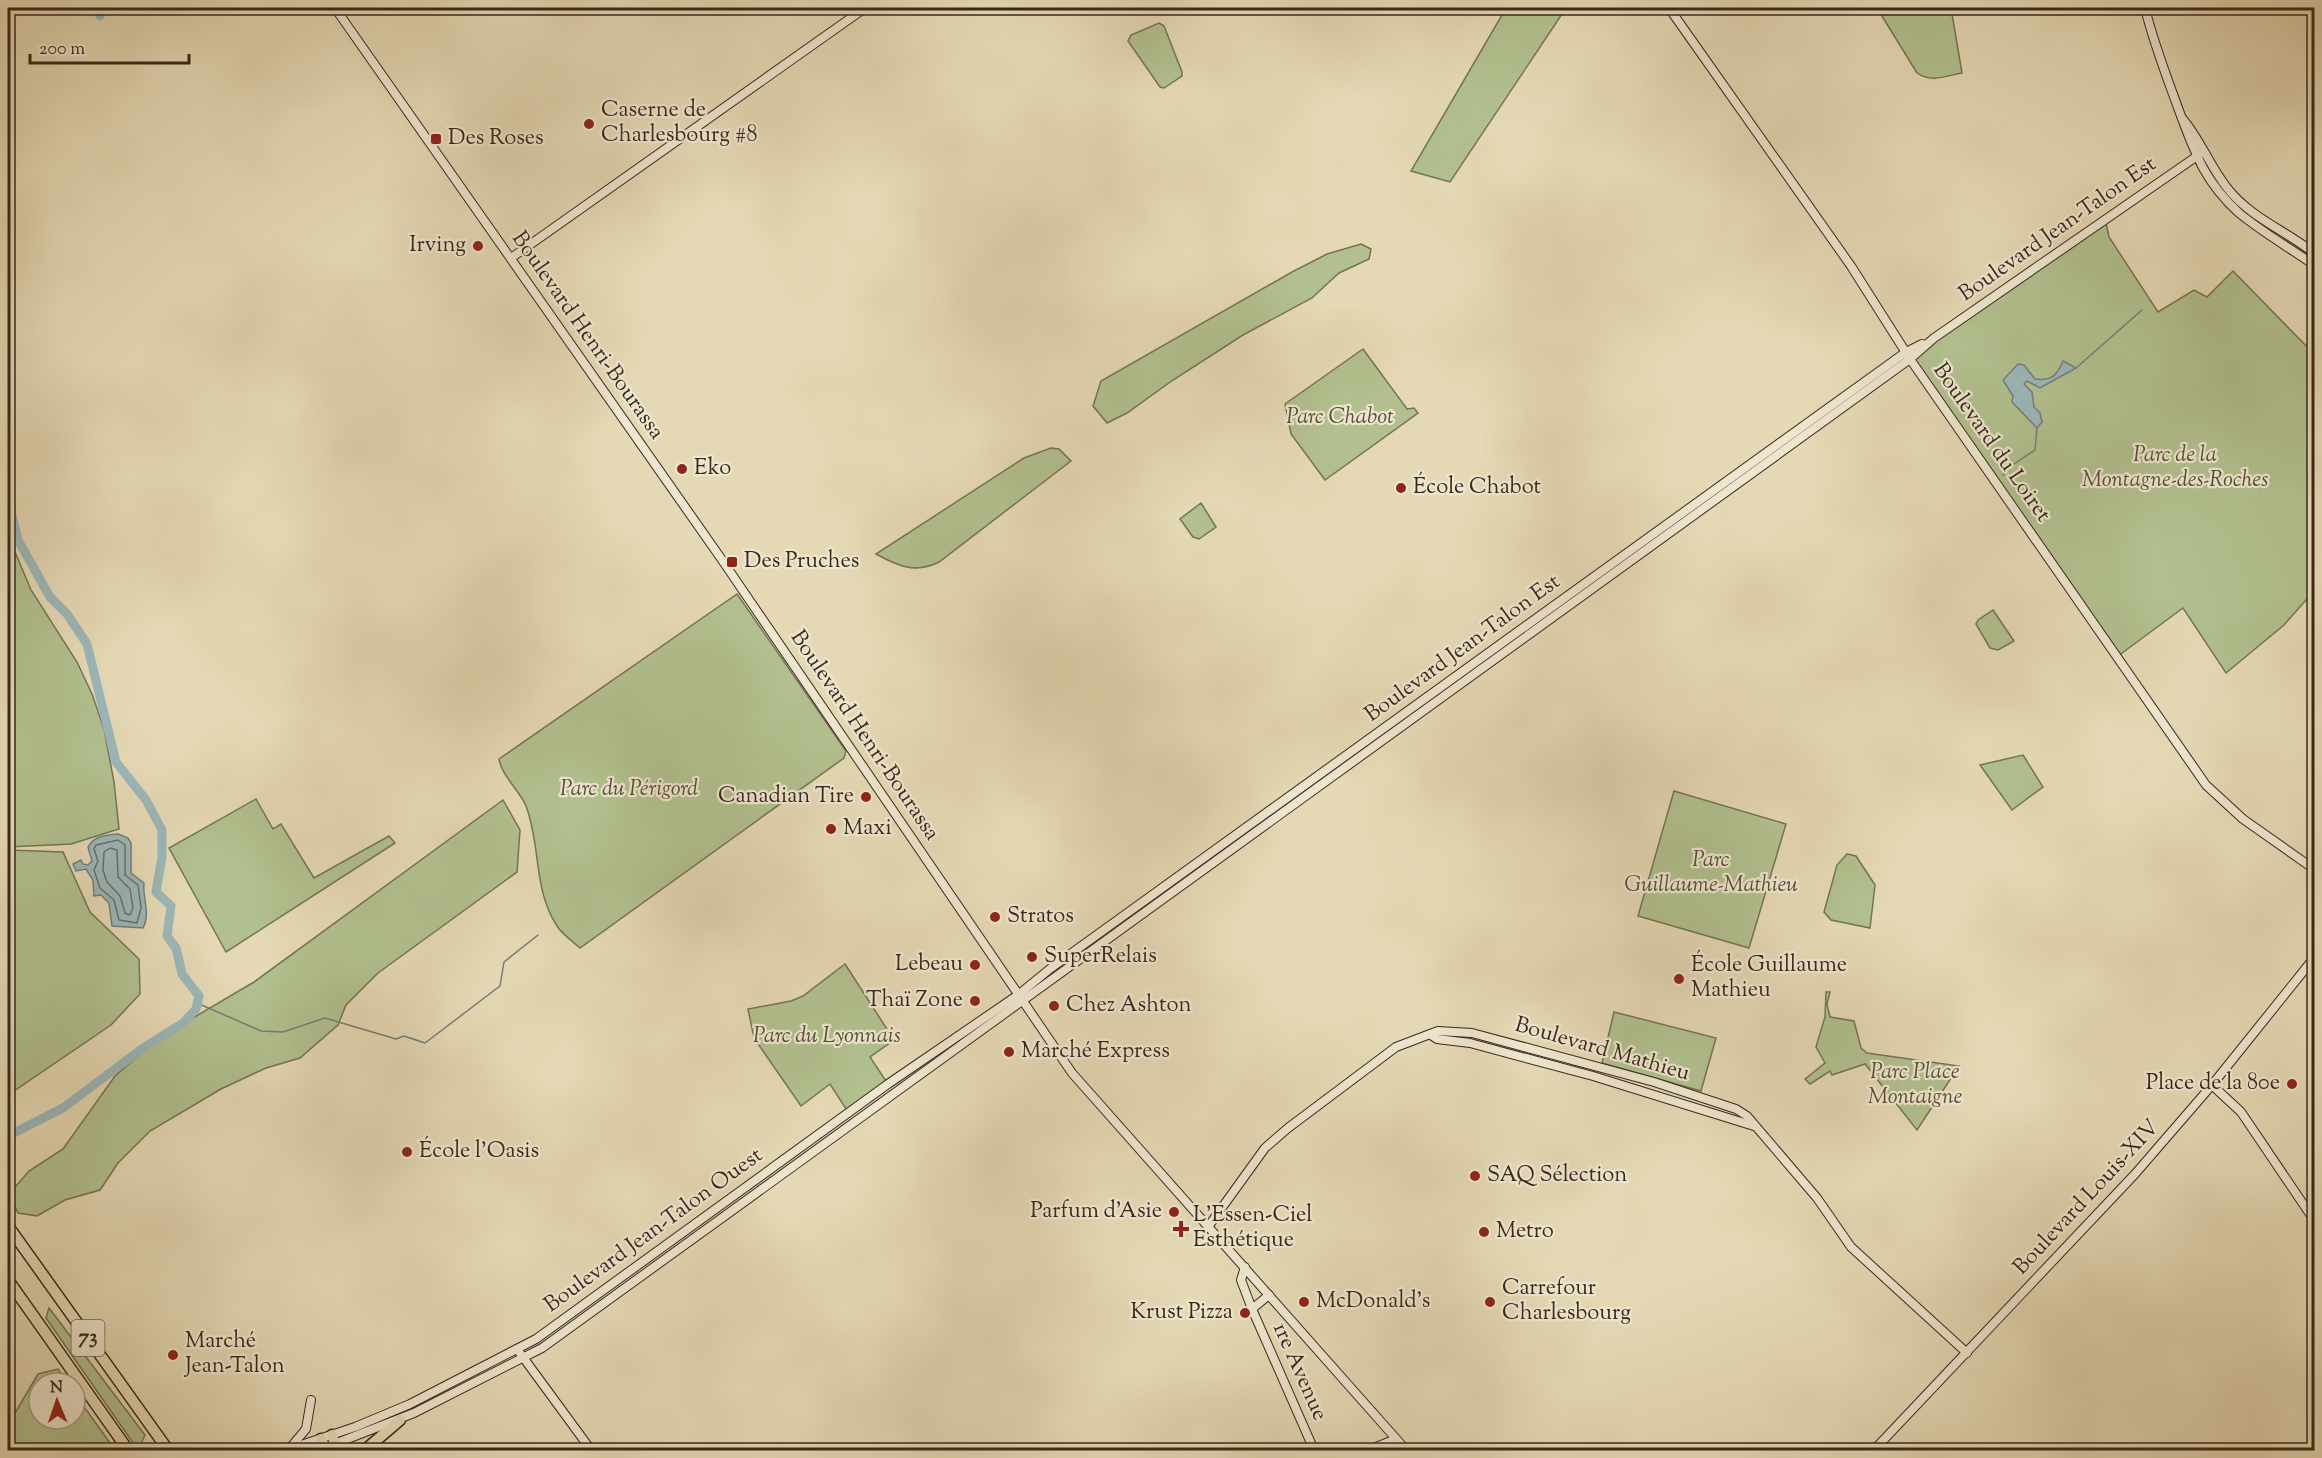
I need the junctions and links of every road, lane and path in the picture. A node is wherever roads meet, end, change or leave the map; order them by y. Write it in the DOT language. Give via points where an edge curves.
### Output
graph roads {
  1 [pos="334,8"];
  2 [pos="865,8"];
  3 [pos="1669,8"];
  4 [pos="2145,8"];
  5 [pos="2199,154"];
  6 [pos="2314,253"];
  7 [pos="511,258"];
  8 [pos="2314,265"];
  9 [pos="1908,356"];
  10 [pos="2314,869"];
  11 [pos="2314,958"];
  12 [pos="1020,998"];
  13 [pos="2212,1085"];
  14 [pos="2314,1220"];
  15 [pos="8,1226"];
  16 [pos="1208,1227"];
  17 [pos="1245,1267"];
  18 [pos="8,1280"];
  19 [pos="1269,1295"];
  20 [pos="1252,1309"];
  21 [pos="517,1349"];
  22 [pos="1967,1353"];
  23 [pos="524,1359"];
  24 [pos="311,1400"];
  25 [pos="400,1420"];
  26 [pos="1396,1439"];
  27 [pos="328,1446"];
  28 [pos="128,1450"];
  29 [pos="168,1450"];
  30 [pos="287,1450"];
  31 [pos="365,1450"];
  32 [pos="591,1450"];
  33 [pos="1314,1450"];
  34 [pos="1369,1450"];
  35 [pos="1406,1450"];
  36 [pos="1874,1450"];
  1 -- 7 [label="street, Boulevard Henri-Bourassa"];
  2 -- 7 [label="street"];
  3 -- 9 [label="street, Boulevard du Loiret" via="1851,266"];
  4 -- 5 [label="street" via="2168,85"];
  5 -- 6 [label="street" via="2245,207"];
  5 -- 8 [label="street" via="2223,195 2240,213"];
  5 -- 9 [label="street, Boulevard Jean-Talon Est"];
  7 -- 12 [label="street, Boulevard Henri-Bourassa"];
  9 -- 10 [label="street, Boulevard du Loiret" via="2206,785 2243,819"];
  9 -- 12 [label="street, Boulevard Jean-Talon Est" via="1396,733"];
  11 -- 13 [label="street, Boulevard Louis-XIV"];
  12 -- 16 [label="street, Boulevard Henri-Bourassa" via="1072,1073"];
  12 -- 21 [label="street, Boulevard Jean-Talon Ouest" via="888,1084"];
  12 -- 23 [label="street, Boulevard Jean-Talon Ouest"];
  13 -- 14 [label="street" via="2241,1112"];
  13 -- 22 [label="street, Boulevard Louis-XIV" via="2096,1217"];
  15 -- 29 [label="highway, 73"];
  16 -- 17 [label="street, Boulevard Henri-Bourassa"];
  16 -- 22 [label="street, Boulevard Mathieu" via="1265,1148 1396,1047 1438,1030 1472,1033 1736,1108 1817,1198 1851,1247"];
  17 -- 19 [label="street, Boulevard Henri-Bourassa"];
  17 -- 20 [label="street, 1re Avenue" via="1241,1280"];
  18 -- 28 [label="highway, 73"];
  19 -- 20 [label="street, 1re Avenue"];
  19 -- 26 [label="street, Boulevard Henri-Bourassa"];
  20 -- 33 [label="street, 1re Avenue"];
  21 -- 23 [label="street"];
  21 -- 27 [label="street, Boulevard Jean-Talon Ouest"];
  22 -- 36 [label="street, Boulevard Louis-XIV"];
  23 -- 25 [label="street, Boulevard Jean-Talon Ouest"];
  23 -- 32 [label="street"];
  24 -- 30 [label="street" via="306,1429"];
  25 -- 27 [label="street, Boulevard Jean-Talon Ouest"];
  25 -- 31 [label="highway"];
  26 -- 34 [label="street"];
  26 -- 35 [label="street, Boulevard Henri-Bourassa"];
  27 -- 30 [label="street, Boulevard Jean-Talon Ouest"];
}
